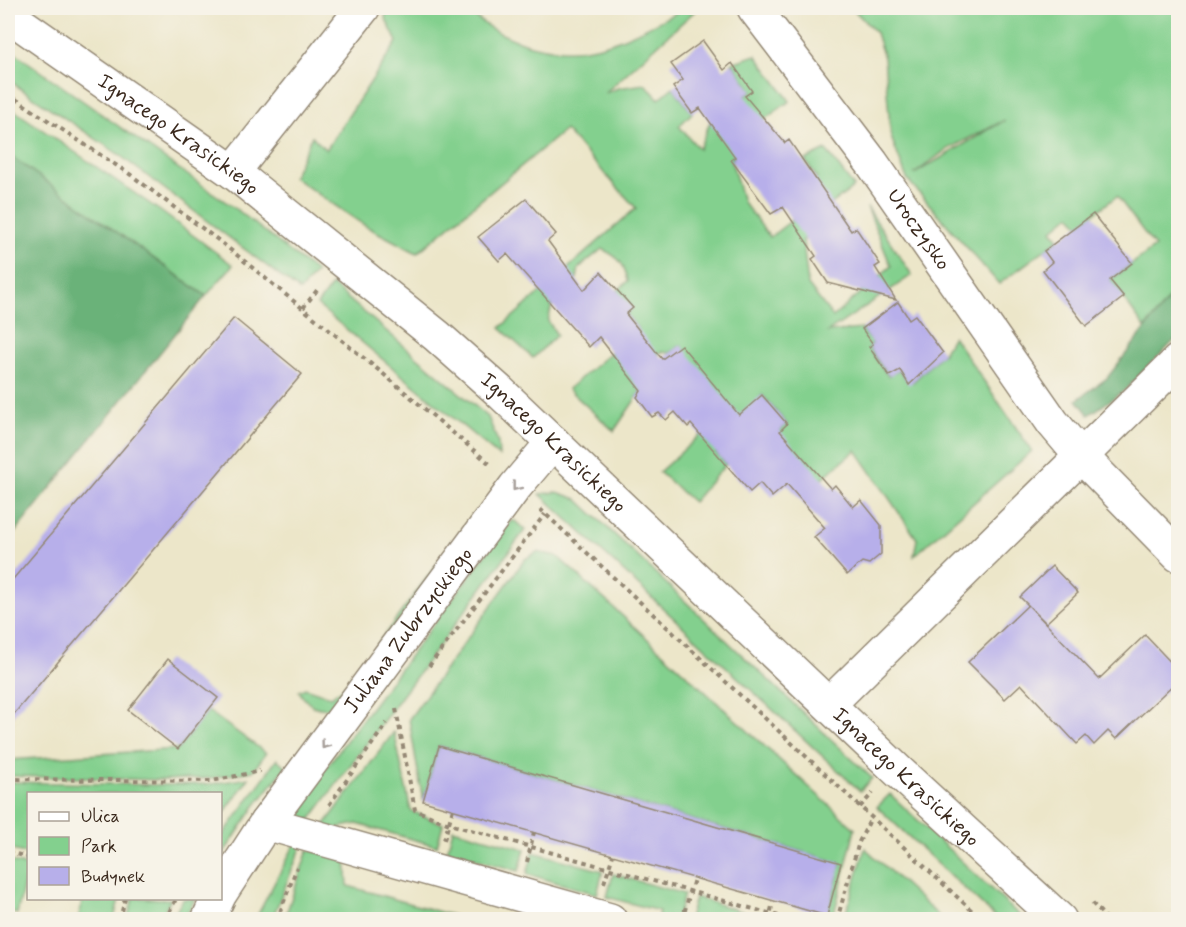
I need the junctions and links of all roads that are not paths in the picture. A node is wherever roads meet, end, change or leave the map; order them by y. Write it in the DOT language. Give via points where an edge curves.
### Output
graph roads {
  1 [pos="363,8"];
  2 [pos="754,8"];
  3 [pos="8,15"];
  4 [pos="233,172"];
  5 [pos="1179,361"];
  6 [pos="553,442"];
  7 [pos="1080,455"];
  8 [pos="1179,555"];
  9 [pos="829,704"];
  10 [pos="266,823"];
  11 [pos="222,891"];
  12 [pos="217,900"];
  13 [pos="208,920"];
  14 [pos="610,920"];
  15 [pos="1060,920"];
  1 -- 4 [label="street"];
  2 -- 7 [label="street, Uroczysko" via="872,163 1053,423"];
  3 -- 4 [label="street, Ignacego Krasickiego"];
  4 -- 6 [label="street, Ignacego Krasickiego" via="437,336"];
  5 -- 7 [label="street"];
  6 -- 9 [label="street, Ignacego Krasickiego"];
  6 -- 10 [label="street, Juliana Zubrzyckiego, one-way" via="515,487"];
  7 -- 8 [label="street, Uroczysko"];
  7 -- 9 [label="street"];
  9 -- 15 [label="street, Ignacego Krasickiego"];
  10 -- 11 [label="street, Juliana Zubrzyckiego"];
  10 -- 14 [label="street"];
  12 -- 13 [label="street"];
}
